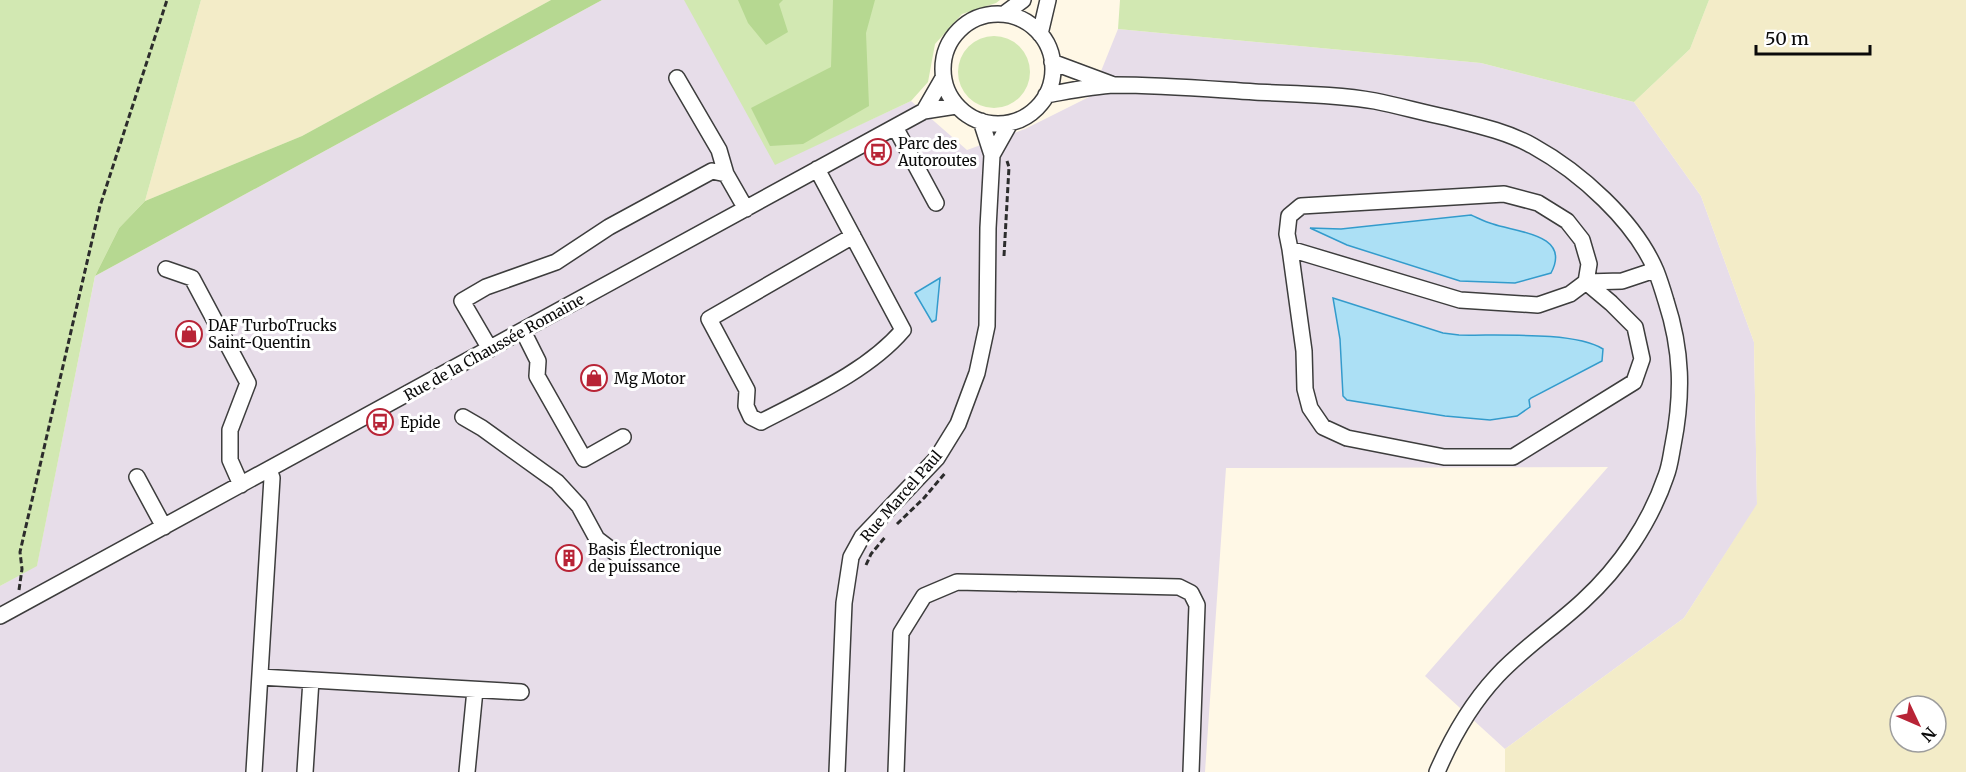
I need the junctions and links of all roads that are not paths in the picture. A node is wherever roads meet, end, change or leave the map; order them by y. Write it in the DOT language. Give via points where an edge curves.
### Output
graph roads {
  1 [pos="1023,0"];
  2 [pos="1048,0"];
  3 [pos="1004,14"];
  4 [pos="1040,34"];
  5 [pos="1052,62"];
  6 [pos="677,78"];
  7 [pos="944,78"];
  8 [pos="1113,85"];
  9 [pos="1046,94"];
  10 [pos="956,106"];
  11 [pos="924,111"];
  12 [pos="981,122"];
  13 [pos="1010,123"];
  14 [pos="895,127"];
  15 [pos="992,155"];
  16 [pos="817,169"];
  17 [pos="726,174"];
  18 [pos="936,203"];
  19 [pos="746,209"];
  20 [pos="853,236"];
  21 [pos="1290,249"];
  22 [pos="166,269"];
  23 [pos="1655,270"];
  24 [pos="1586,282"];
  25 [pos="523,331"];
  26 [pos="490,349"];
  27 [pos="463,417"];
  28 [pos="624,437"];
  29 [pos="269,470"];
  30 [pos="137,477"];
  31 [pos="241,485"];
  32 [pos="164,527"];
  33 [pos="622,558"];
  34 [pos="0,616"];
  35 [pos="260,677"];
  36 [pos="310,680"];
  37 [pos="475,690"];
  38 [pos="521,692"];
  39 [pos="254,772"];
  40 [pos="305,772"];
  41 [pos="466,772"];
  42 [pos="837,772"];
  43 [pos="896,772"];
  44 [pos="1191,772"];
  45 [pos="1437,772"];
  1 -- 3 [label="street"];
  2 -- 4 [label="street"];
  3 -- 4 [label="street" via="1030,25"];
  3 -- 7 [label="street" via="987,15 958,31 943,61"];
  4 -- 5 [label="street"];
  5 -- 8 [label="street"];
  5 -- 9 [label="street" via="1052,79"];
  6 -- 17 [label="street" via="719,150"];
  7 -- 10 [label="street"];
  7 -- 11 [label="street, Rue de la Chaussée Romaine"];
  8 -- 9 [label="street"];
  8 -- 23 [label="street" via="1372,101 1497,131 1531,145 1591,188 1636,237"];
  9 -- 13 [label="street" via="1025,117"];
  10 -- 11 [label="street, Rue de la Chaussée Romaine"];
  10 -- 12 [label="street"];
  11 -- 14 [label="street, Rue de la Chaussée Romaine"];
  12 -- 13 [label="street"];
  12 -- 15 [label="street, Rue Marcel Paul"];
  13 -- 15 [label="street, Rue Marcel Paul"];
  14 -- 16 [label="street, Rue de la Chaussée Romaine"];
  14 -- 18 [label="street"];
  15 -- 42 [label="street, Rue Marcel Paul" via="987,326 977,373 958,424 937,458 862,537 852,557 844,603"];
  16 -- 19 [label="street, Rue de la Chaussée Romaine"];
  16 -- 20 [label="street"];
  17 -- 19 [label="street"];
  17 -- 26 [label="street" via="712,171 609,227 556,262 486,287 462,301"];
  19 -- 25 [label="street, Rue de la Chaussée Romaine"];
  20 -- 20 [label="street" via="903,330 888,348 832,384 761,422 751,417 746,406 747,390 709,319"];
  21 -- 24 [label="street" via="1460,300 1538,305 1570,294"];
  21 -- 24 [label="street" via="1289,216 1301,206 1504,194 1538,203 1567,221 1582,240 1589,264"];
  21 -- 24 [label="street" via="1304,351 1305,389 1310,408 1323,427 1347,438 1444,457 1514,457 1634,382 1642,359 1635,327"];
  22 -- 31 [label="street" via="192,278 248,383 230,430 230,460"];
  23 -- 24 [label="street" via="1622,281"];
  23 -- 45 [label="street" via="1671,316 1681,365 1679,414 1667,474 1646,524 1611,572 1583,601 1497,676 1450,742"];
  25 -- 26 [label="street, Rue de la Chaussée Romaine"];
  25 -- 28 [label="street" via="538,361 537,376 584,459"];
  26 -- 29 [label="street, Rue de la Chaussée Romaine"];
  27 -- 33 [label="street" via="557,482 579,506 597,539"];
  29 -- 31 [label="street, Rue de la Chaussée Romaine"];
  29 -- 35 [label="street" via="272,478"];
  30 -- 32 [label="street"];
  31 -- 32 [label="street, Rue de la Chaussée Romaine"];
  32 -- 34 [label="street, Rue de la Chaussée Romaine"];
  35 -- 36 [label="street"];
  35 -- 39 [label="street"];
  36 -- 37 [label="street"];
  36 -- 40 [label="street"];
  37 -- 38 [label="street"];
  37 -- 41 [label="street"];
  43 -- 44 [label="street" via="901,633 924,596 957,582 1179,587 1191,593 1197,604"];
}
